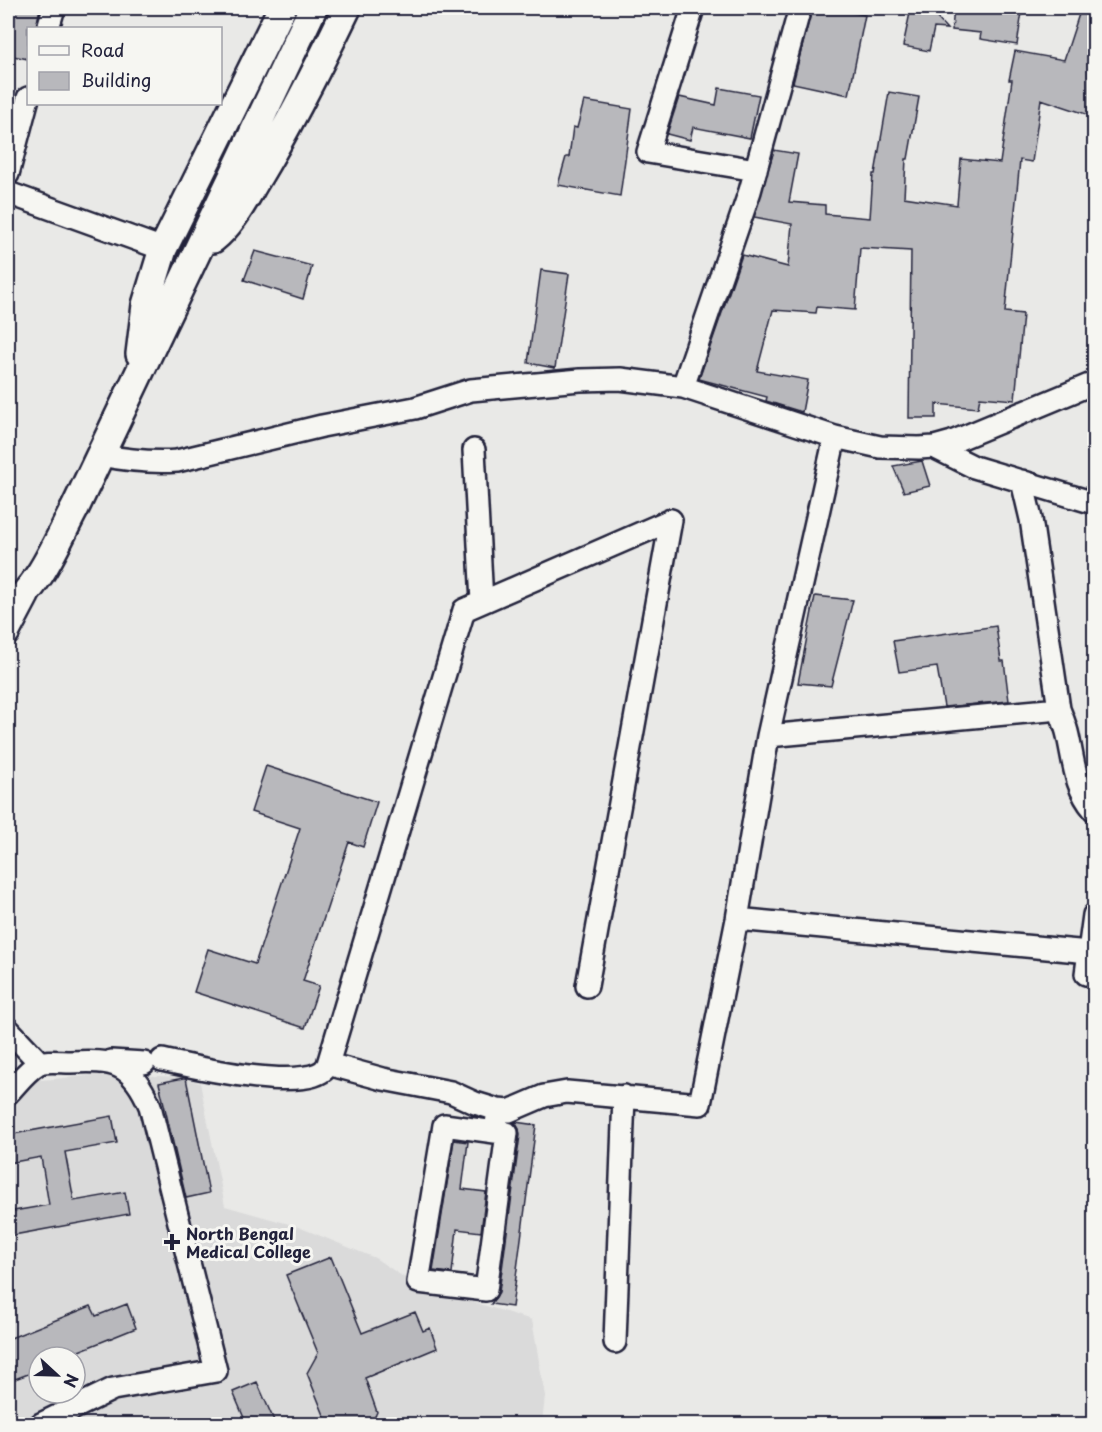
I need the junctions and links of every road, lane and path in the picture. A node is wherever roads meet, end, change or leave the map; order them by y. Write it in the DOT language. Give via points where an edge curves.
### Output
graph roads {
  1 [pos="54,8"];
  2 [pos="282,8"];
  3 [pos="313,8"];
  4 [pos="347,8"];
  5 [pos="693,8"];
  6 [pos="800,8"];
  7 [pos="48,27"];
  8 [pos="27,102"];
  9 [pos="756,170"];
  10 [pos="8,174"];
  11 [pos="8,193"];
  12 [pos="163,249"];
  13 [pos="197,253"];
  14 [pos="137,376"];
  15 [pos="1095,383"];
  16 [pos="683,387"];
  17 [pos="835,436"];
  18 [pos="934,447"];
  19 [pos="474,450"];
  20 [pos="100,455"];
  21 [pos="1022,481"];
  22 [pos="1095,503"];
  23 [pos="35,582"];
  24 [pos="482,602"];
  25 [pos="8,609"];
  26 [pos="8,634"];
  27 [pos="1059,709"];
  28 [pos="768,736"];
  29 [pos="1095,810"];
  30 [pos="1095,915"];
  31 [pos="737,919"];
  32 [pos="1089,952"];
  33 [pos="1086,974"];
  34 [pos="587,986"];
  35 [pos="8,1029"];
  36 [pos="102,1061"];
  37 [pos="40,1063"];
  38 [pos="328,1064"];
  39 [pos="8,1093"];
  40 [pos="624,1096"];
  41 [pos="498,1110"];
  42 [pos="495,1132"];
  43 [pos="615,1342"];
  44 [pos="41,1425"];
  1 -- 7 [label="street"];
  2 -- 12 [label="main road"];
  3 -- 13 [label="main road"];
  4 -- 13 [label="main road" via="310,84 247,195 222,232"];
  5 -- 9 [label="street" via="648,152"];
  6 -- 9 [label="street"];
  8 -- 10 [label="street"];
  9 -- 16 [label="street"];
  11 -- 12 [label="street"];
  12 -- 14 [label="main road" via="146,305"];
  13 -- 14 [label="main road"];
  14 -- 20 [label="main road"];
  15 -- 18 [label="street"];
  16 -- 17 [label="street"];
  16 -- 20 [label="street" via="580,380 471,390 415,408 177,461 133,462"];
  17 -- 18 [label="street" via="880,447"];
  17 -- 28 [label="street"];
  18 -- 21 [label="street" via="975,467"];
  19 -- 24 [label="street"];
  20 -- 23 [label="main road"];
  21 -- 22 [label="street"];
  21 -- 27 [label="street"];
  23 -- 25 [label="main road"];
  23 -- 26 [label="street"];
  24 -- 34 [label="street" via="671,520"];
  24 -- 38 [label="street" via="464,610"];
  27 -- 28 [label="street"];
  27 -- 29 [label="street" via="1076,780"];
  28 -- 31 [label="street"];
  30 -- 32 [label="street"];
  31 -- 32 [label="street"];
  31 -- 40 [label="street" via="700,1104"];
  32 -- 33 [label="street"];
  35 -- 37 [label="street"];
  36 -- 37 [label="street"];
  36 -- 38 [label="street" via="153,1061 273,1078 309,1077 320,1074"];
  36 -- 44 [label="street" via="121,1068 136,1080 150,1106 216,1371 113,1389"];
  37 -- 39 [label="street"];
  38 -- 41 [label="street" via="451,1092"];
  40 -- 41 [label="street" via="567,1092 544,1096 509,1111"];
  40 -- 43 [label="street"];
  41 -- 42 [label="street"];
  42 -- 42 [label="street" via="507,1133 486,1290 418,1282 444,1125"];
}
